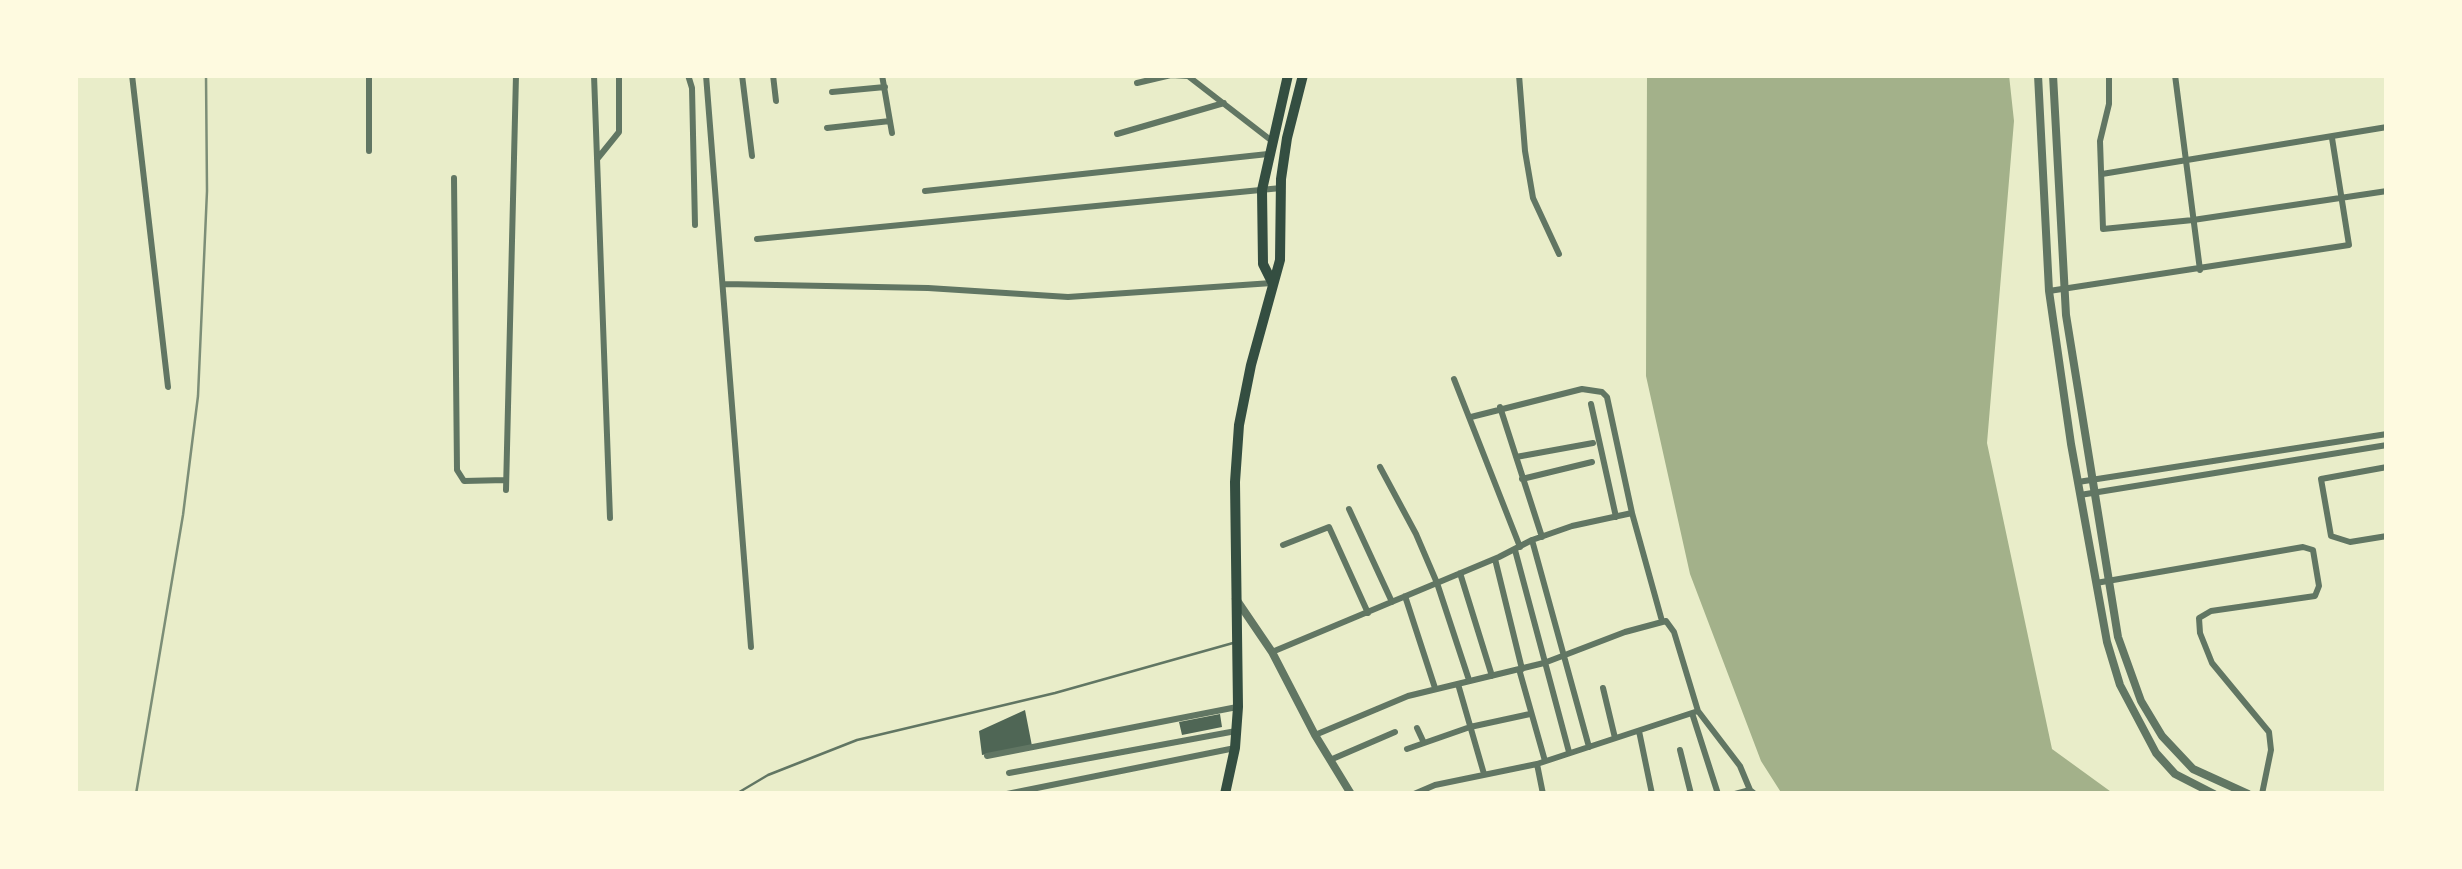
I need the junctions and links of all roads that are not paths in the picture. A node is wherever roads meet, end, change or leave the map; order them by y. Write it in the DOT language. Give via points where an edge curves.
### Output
graph roads {
  1 [pos="132,75"];
  2 [pos="369,75"];
  3 [pos="516,75"];
  4 [pos="594,75"];
  5 [pos="620,75"];
  6 [pos="688,75"];
  7 [pos="706,75"];
  8 [pos="742,75"];
  9 [pos="773,75"];
  10 [pos="882,75"];
  11 [pos="1288,75"];
  12 [pos="1303,75"];
  13 [pos="1519,75"];
  14 [pos="2038,75"];
  15 [pos="2052,75"];
  16 [pos="2109,75"];
  17 [pos="2175,75"];
  18 [pos="1137,83"];
  19 [pos="884,88"];
  20 [pos="832,92"];
  21 [pos="776,101"];
  22 [pos="1226,103"];
  23 [pos="890,121"];
  24 [pos="2387,127"];
  25 [pos="827,128"];
  26 [pos="892,133"];
  27 [pos="1116,134"];
  28 [pos="2332,138"];
  29 [pos="1272,142"];
  30 [pos="368,151"];
  31 [pos="1268,154"];
  32 [pos="752,156"];
  33 [pos="597,159"];
  34 [pos="2185,162"];
  35 [pos="2102,174"];
  36 [pos="454,178"];
  37 [pos="1281,188"];
  38 [pos="1262,190"];
  39 [pos="926,191"];
  40 [pos="2387,191"];
  41 [pos="2339,198"];
  42 [pos="2192,220"];
  43 [pos="695,225"];
  44 [pos="757,239"];
  45 [pos="1560,254"];
  46 [pos="2200,270"];
  47 [pos="1272,283"];
  48 [pos="725,284"];
  49 [pos="2063,290"];
  50 [pos="2049,291"];
  51 [pos="1454,380"];
  52 [pos="168,387"];
  53 [pos="1591,404"];
  54 [pos="1500,408"];
  55 [pos="1471,417"];
  56 [pos="2387,434"];
  57 [pos="1593,442"];
  58 [pos="2320,444"];
  59 [pos="2387,445"];
  60 [pos="2323,455"];
  61 [pos="1515,458"];
  62 [pos="1592,462"];
  63 [pos="1380,467"];
  64 [pos="2387,468"];
  65 [pos="1522,478"];
  66 [pos="506,480"];
  67 [pos="2092,480"];
  68 [pos="2078,482"];
  69 [pos="506,490"];
  70 [pos="2094,492"];
  71 [pos="2080,495"];
  72 [pos="1349,509"];
  73 [pos="1632,513"];
  74 [pos="1616,516"];
  75 [pos="610,518"];
  76 [pos="2387,536"];
  77 [pos="1542,537"];
  78 [pos="1532,540"];
  79 [pos="1283,545"];
  80 [pos="1517,549"];
  81 [pos="1495,559"];
  82 [pos="1460,573"];
  83 [pos="2107,580"];
  84 [pos="1437,583"];
  85 [pos="2096,583"];
  86 [pos="1405,596"];
  87 [pos="1236,599"];
  88 [pos="1392,602"];
  89 [pos="1368,613"];
  90 [pos="1662,621"];
  91 [pos="1239,642"];
  92 [pos="752,647"];
  93 [pos="1272,652"];
  94 [pos="1566,654"];
  95 [pos="1544,664"];
  96 [pos="1520,669"];
  97 [pos="1492,676"];
  98 [pos="1470,680"];
  99 [pos="1458,684"];
  100 [pos="1435,688"];
  101 [pos="1603,688"];
  102 [pos="1238,707"];
  103 [pos="1695,712"];
  104 [pos="1530,714"];
  105 [pos="1470,726"];
  106 [pos="1416,728"];
  107 [pos="1236,731"];
  108 [pos="1639,731"];
  109 [pos="1395,732"];
  110 [pos="1315,735"];
  111 [pos="1615,738"];
  112 [pos="1424,743"];
  113 [pos="1589,746"];
  114 [pos="1235,748"];
  115 [pos="1407,750"];
  116 [pos="1680,750"];
  117 [pos="1569,752"];
  118 [pos="987,756"];
  119 [pos="1330,760"];
  120 [pos="1541,762"];
  121 [pos="1009,773"];
  122 [pos="1484,774"];
  123 [pos="1347,792"];
  124 [pos="1752,792"];
  125 [pos="736,794"];
  126 [pos="1007,794"];
  127 [pos="1225,794"];
  128 [pos="1414,794"];
  129 [pos="1543,794"];
  130 [pos="1652,794"];
  131 [pos="1691,794"];
  132 [pos="1718,794"];
  133 [pos="1735,794"];
  134 [pos="2214,794"];
  135 [pos="2248,794"];
  136 [pos="2262,794"];
  1 -- 52 [label="street"];
  2 -- 30 [label="street"];
  3 -- 66 [label="street"];
  4 -- 33 [label="street"];
  5 -- 33 [label="street" via="618,132"];
  6 -- 43 [label="street"];
  7 -- 48 [label="street"];
  8 -- 32 [label="street"];
  9 -- 21 [label="street"];
  10 -- 19 [label="street"];
  11 -- 29 [label="main road"];
  12 -- 37 [label="main road"];
  13 -- 45 [label="street" via="1533,198"];
  14 -- 50 [label="street"];
  15 -- 49 [label="street"];
  16 -- 35 [label="street"];
  17 -- 34 [label="street"];
  18 -- 22 [label="street" via="1188,76"];
  19 -- 20 [label="street"];
  19 -- 23 [label="street"];
  22 -- 27 [label="street"];
  22 -- 29 [label="street"];
  23 -- 25 [label="street"];
  23 -- 26 [label="street"];
  24 -- 28 [label="street"];
  28 -- 34 [label="street"];
  28 -- 41 [label="street"];
  29 -- 31 [label="main road"];
  31 -- 38 [label="main road"];
  31 -- 39 [label="street"];
  33 -- 75 [label="street"];
  34 -- 35 [label="street"];
  34 -- 42 [label="street"];
  35 -- 42 [label="street" via="2103,229"];
  36 -- 66 [label="street" via="457,470 464,481"];
  37 -- 38 [label="street"];
  37 -- 47 [label="main road" via="1280,260"];
  38 -- 44 [label="street"];
  38 -- 47 [label="main road" via="1263,264"];
  40 -- 41 [label="street"];
  41 -- 42 [label="street"];
  41 -- 46 [label="street" via="2348,245"];
  42 -- 46 [label="street"];
  46 -- 49 [label="street"];
  47 -- 48 [label="street" via="1068,296"];
  47 -- 87 [label="main road" via="1239,425"];
  48 -- 92 [label="street"];
  49 -- 50 [label="street"];
  49 -- 67 [label="street"];
  50 -- 68 [label="street"];
  51 -- 55 [label="street"];
  53 -- 74 [label="street"];
  54 -- 55 [label="street"];
  54 -- 61 [label="street"];
  54 -- 73 [label="street" via="1582,389 1602,392 1610,402"];
  55 -- 80 [label="street"];
  56 -- 58 [label="street"];
  57 -- 61 [label="street"];
  58 -- 60 [label="street"];
  58 -- 67 [label="street"];
  59 -- 60 [label="street"];
  60 -- 70 [label="street"];
  61 -- 65 [label="street"];
  62 -- 65 [label="street"];
  63 -- 84 [label="street"];
  64 -- 76 [label="street" via="2320,479 2332,536 2350,542"];
  65 -- 77 [label="street"];
  66 -- 69 [label="street"];
  67 -- 68 [label="street"];
  67 -- 70 [label="street"];
  68 -- 71 [label="street"];
  70 -- 71 [label="street"];
  70 -- 83 [label="street"];
  71 -- 85 [label="street"];
  72 -- 88 [label="street"];
  73 -- 74 [label="street"];
  73 -- 90 [label="street"];
  74 -- 77 [label="street"];
  77 -- 78 [label="street"];
  78 -- 80 [label="street"];
  78 -- 94 [label="street"];
  79 -- 89 [label="street" via="1329,527"];
  80 -- 81 [label="street"];
  80 -- 95 [label="street"];
  81 -- 82 [label="street"];
  81 -- 96 [label="street"];
  82 -- 84 [label="street"];
  82 -- 97 [label="street"];
  83 -- 85 [label="street"];
  83 -- 135 [label="street" via="2127,668 2162,736 2193,768"];
  83 -- 136 [label="street" via="2302,546 2314,550 2320,586 2315,596 2200,618 2212,662 2269,732 2272,750"];
  84 -- 86 [label="street"];
  84 -- 98 [label="street"];
  85 -- 134 [label="street" via="2120,685 2149,741 2176,774"];
  86 -- 88 [label="street"];
  86 -- 100 [label="street"];
  87 -- 91 [label="main road"];
  87 -- 93 [label="street"];
  88 -- 89 [label="street"];
  89 -- 93 [label="street"];
  90 -- 94 [label="street"];
  90 -- 103 [label="street" via="1674,632"];
  91 -- 102 [label="main road"];
  91 -- 125 [label="lane" via="857,740"];
  93 -- 110 [label="street"];
  94 -- 95 [label="street"];
  94 -- 113 [label="street"];
  95 -- 96 [label="street"];
  95 -- 117 [label="street"];
  96 -- 97 [label="street"];
  96 -- 104 [label="street"];
  97 -- 98 [label="street"];
  98 -- 99 [label="street"];
  99 -- 100 [label="street"];
  99 -- 105 [label="street"];
  100 -- 110 [label="street"];
  101 -- 111 [label="street"];
  102 -- 107 [label="main road"];
  102 -- 118 [label="street"];
  103 -- 108 [label="street"];
  103 -- 124 [label="street" via="1740,766"];
  103 -- 132 [label="street"];
  104 -- 105 [label="street"];
  104 -- 120 [label="street"];
  105 -- 112 [label="street"];
  105 -- 122 [label="street"];
  106 -- 112 [label="street"];
  107 -- 114 [label="main road"];
  107 -- 121 [label="street"];
  108 -- 111 [label="street"];
  108 -- 130 [label="street"];
  109 -- 119 [label="street"];
  110 -- 119 [label="street"];
  111 -- 113 [label="street"];
  112 -- 115 [label="street"];
  113 -- 117 [label="street"];
  114 -- 126 [label="street"];
  114 -- 127 [label="main road"];
  116 -- 131 [label="street"];
  117 -- 120 [label="street"];
  119 -- 123 [label="street"];
  120 -- 122 [label="street"];
  120 -- 129 [label="street"];
  122 -- 128 [label="street"];
  124 -- 133 [label="street"];
}
